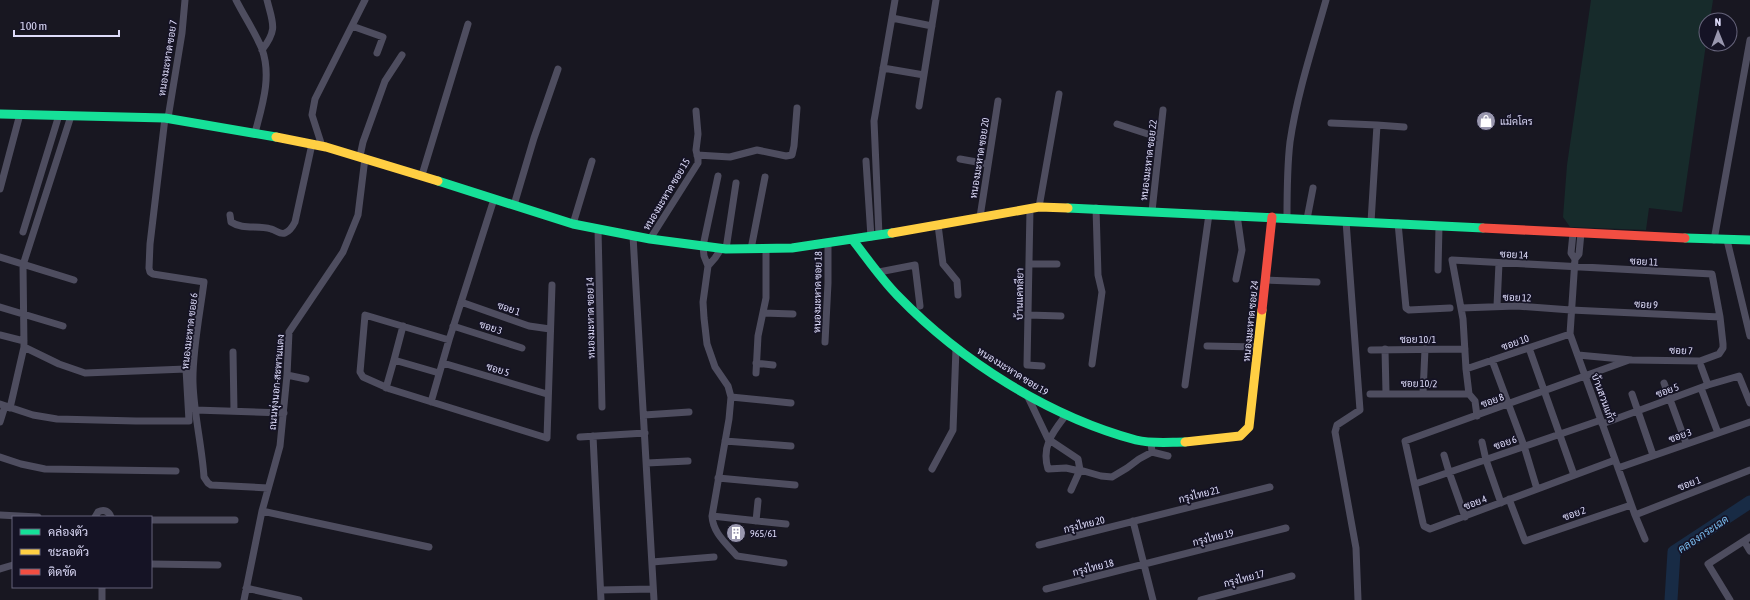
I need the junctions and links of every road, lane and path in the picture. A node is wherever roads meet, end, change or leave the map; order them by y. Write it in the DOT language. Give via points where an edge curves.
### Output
graph roads {
  1 [pos="184,0"];
  2 [pos="236,0"];
  3 [pos="267,0"];
  4 [pos="365,0"];
  5 [pos="895,0"];
  6 [pos="936,0"];
  7 [pos="1326,0"];
  8 [pos="892,18"];
  9 [pos="468,24"];
  10 [pos="352,26"];
  11 [pos="932,26"];
  12 [pos="1750,40"];
  13 [pos="262,50"];
  14 [pos="378,53"];
  15 [pos="402,55"];
  16 [pos="883,68"];
  17 [pos="558,69"];
  18 [pos="924,75"];
  19 [pos="1058,94"];
  20 [pos="998,101"];
  21 [pos="919,106"];
  22 [pos="797,108"];
  23 [pos="1163,110"];
  24 [pos="696,111"];
  25 [pos="0,114"];
  26 [pos="20,114"];
  27 [pos="59,115"];
  28 [pos="71,116"];
  29 [pos="166,118"];
  30 [pos="1332,122"];
  31 [pos="1117,124"];
  32 [pos="1377,125"];
  33 [pos="1404,127"];
  34 [pos="255,133"];
  35 [pos="1160,138"];
  36 [pos="312,144"];
  37 [pos="322,146"];
  38 [pos="697,155"];
  39 [pos="363,157"];
  40 [pos="960,159"];
  41 [pos="592,161"];
  42 [pos="866,161"];
  43 [pos="988,164"];
  44 [pos="422,175"];
  45 [pos="718,176"];
  46 [pos="765,177"];
  47 [pos="736,183"];
  48 [pos="1313,188"];
  49 [pos="0,189"];
  50 [pos="494,198"];
  51 [pos="514,205"];
  52 [pos="1035,208"];
  53 [pos="1096,208"];
  54 [pos="1152,211"];
  55 [pos="1209,214"];
  56 [pos="230,215"];
  57 [pos="1237,215"];
  58 [pos="980,217"];
  59 [pos="1272,217"];
  60 [pos="1287,218"];
  61 [pos="1307,219"];
  62 [pos="1346,221"];
  63 [pos="1372,222"];
  64 [pos="1398,223"];
  65 [pos="573,224"];
  66 [pos="938,225"];
  67 [pos="1439,226"];
  68 [pos="598,229"];
  69 [pos="23,232"];
  70 [pos="1577,233"];
  71 [pos="633,236"];
  72 [pos="875,236"];
  73 [pos="650,239"];
  74 [pos="852,240"];
  75 [pos="1714,240"];
  76 [pos="1727,240"];
  77 [pos="1750,240"];
  78 [pos="828,243"];
  79 [pos="703,246"];
  80 [pos="724,249"];
  81 [pos="766,249"];
  82 [pos="751,250"];
  83 [pos="0,257"];
  84 [pos="1499,263"];
  85 [pos="1575,263"];
  86 [pos="1029,264"];
  87 [pos="1057,264"];
  88 [pos="23,265"];
  89 [pos="708,266"];
  90 [pos="1438,270"];
  91 [pos="879,272"];
  92 [pos="1712,274"];
  93 [pos="1236,279"];
  94 [pos="74,280"];
  95 [pos="1265,280"];
  96 [pos="1317,282"];
  97 [pos="552,284"];
  98 [pos="958,295"];
  99 [pos="461,302"];
  100 [pos="920,306"];
  101 [pos="1497,306"];
  102 [pos="0,307"];
  103 [pos="1450,308"];
  104 [pos="1461,308"];
  105 [pos="1572,310"];
  106 [pos="763,313"];
  107 [pos="23,314"];
  108 [pos="793,314"];
  109 [pos="1028,315"];
  110 [pos="1061,316"];
  111 [pos="1720,317"];
  112 [pos="63,326"];
  113 [pos="403,326"];
  114 [pos="453,326"];
  115 [pos="550,329"];
  116 [pos="1570,334"];
  117 [pos="0,335"];
  118 [pos="1750,335"];
  119 [pos="449,340"];
  120 [pos="826,342"];
  121 [pos="24,344"];
  122 [pos="1207,346"];
  123 [pos="1258,346"];
  124 [pos="522,348"];
  125 [pos="956,348"];
  126 [pos="1529,348"];
  127 [pos="1386,349"];
  128 [pos="1424,349"];
  129 [pos="1465,349"];
  130 [pos="1371,350"];
  131 [pos="233,352"];
  132 [pos="1578,356"];
  133 [pos="394,360"];
  134 [pos="1492,360"];
  135 [pos="1632,360"];
  136 [pos="443,363"];
  137 [pos="756,363"];
  138 [pos="1092,364"];
  139 [pos="773,366"];
  140 [pos="1042,366"];
  141 [pos="1701,366"];
  142 [pos="1466,369"];
  143 [pos="439,373"];
  144 [pos="756,373"];
  145 [pos="287,374"];
  146 [pos="1585,377"];
  147 [pos="306,379"];
  148 [pos="1664,383"];
  149 [pos="1186,385"];
  150 [pos="1708,385"];
  151 [pos="386,388"];
  152 [pos="1701,388"];
  153 [pos="1544,392"];
  154 [pos="1386,393"];
  155 [pos="1423,393"];
  156 [pos="548,394"];
  157 [pos="1027,394"];
  158 [pos="1370,394"];
  159 [pos="1469,394"];
  160 [pos="1632,394"];
  161 [pos="731,397"];
  162 [pos="1669,400"];
  163 [pos="431,402"];
  164 [pos="791,403"];
  165 [pos="1750,403"];
  166 [pos="1508,405"];
  167 [pos="5,406"];
  168 [pos="602,407"];
  169 [pos="195,410"];
  170 [pos="234,411"];
  171 [pos="1638,411"];
  172 [pos="690,412"];
  173 [pos="284,413"];
  174 [pos="644,415"];
  175 [pos="1066,415"];
  176 [pos="1477,416"];
  177 [pos="0,422"];
  178 [pos="1601,422"];
  179 [pos="1750,422"];
  180 [pos="1249,427"];
  181 [pos="645,433"];
  182 [pos="1718,433"];
  183 [pos="1559,434"];
  184 [pos="593,436"];
  185 [pos="580,437"];
  186 [pos="1048,439"];
  187 [pos="725,440"];
  188 [pos="1405,441"];
  189 [pos="1151,442"];
  190 [pos="1482,442"];
  191 [pos="1686,443"];
  192 [pos="791,446"];
  193 [pos="1524,446"];
  194 [pos="1152,452"];
  195 [pos="1444,455"];
  196 [pos="1654,455"];
  197 [pos="1168,456"];
  198 [pos="0,457"];
  199 [pos="1486,460"];
  200 [pos="1615,460"];
  201 [pos="688,461"];
  202 [pos="647,463"];
  203 [pos="1618,468"];
  204 [pos="932,469"];
  205 [pos="1080,470"];
  206 [pos="1750,470"];
  207 [pos="176,471"];
  208 [pos="1449,472"];
  209 [pos="1574,475"];
  210 [pos="718,478"];
  211 [pos="1415,484"];
  212 [pos="795,485"];
  213 [pos="1270,487"];
  214 [pos="268,488"];
  215 [pos="1537,489"];
  216 [pos="1071,490"];
  217 [pos="758,500"];
  218 [pos="1509,500"];
  219 [pos="1501,503"];
  220 [pos="1631,505"];
  221 [pos="262,511"];
  222 [pos="0,515"];
  223 [pos="1635,515"];
  224 [pos="19,516"];
  225 [pos="96,516"];
  226 [pos="110,516"];
  227 [pos="712,516"];
  228 [pos="1465,517"];
  229 [pos="152,520"];
  230 [pos="235,520"];
  231 [pos="756,521"];
  232 [pos="1133,521"];
  233 [pos="786,524"];
  234 [pos="1286,528"];
  235 [pos="1645,539"];
  236 [pos="1747,539"];
  237 [pos="1039,545"];
  238 [pos="429,547"];
  239 [pos="1750,551"];
  240 [pos="714,556"];
  241 [pos="652,562"];
  242 [pos="784,563"];
  243 [pos="152,564"];
  244 [pos="1145,564"];
  245 [pos="12,565"];
  246 [pos="218,565"];
  247 [pos="0,569"];
  248 [pos="1292,576"];
  249 [pos="102,588"];
  250 [pos="1046,589"];
  251 [pos="601,590"];
  252 [pos="653,590"];
  253 [pos="245,594"];
  254 [pos="102,600"];
  255 [pos="299,600"];
  256 [pos="602,600"];
  257 [pos="654,600"];
  258 [pos="1153,600"];
  259 [pos="1201,600"];
  260 [pos="1358,600"];
  261 [pos="1730,600"];
  1 -- 29 [label="street, หนองมะหาด ซอย 7" via="182,33"];
  2 -- 13 [label="street"];
  3 -- 13 [label="street" via="273,33"];
  4 -- 10 [label="street"];
  5 -- 8 [label="street"];
  6 -- 11 [label="street"];
  7 -- 60 [label="street" via="1302,87 1291,140 1286,180"];
  8 -- 11 [label="street"];
  8 -- 16 [label="street"];
  9 -- 44 [label="street"];
  10 -- 14 [label="street" via="383,37"];
  10 -- 37 [label="street" via="312,108"];
  11 -- 18 [label="street"];
  12 -- 75 [label="street"];
  13 -- 34 [label="street" via="266,69 266,90"];
  15 -- 39 [label="street, ถนนทุ่งนอก-สะพานแตง" via="385,81 363,142"];
  16 -- 18 [label="street"];
  16 -- 72 [label="street" via="874,128"];
  17 -- 51 [label="street"];
  18 -- 21 [label="street"];
  19 -- 52 [label="street, บ้านแคทลียา"];
  20 -- 43 [label="street, หนองมะหาด ซอย 20"];
  22 -- 38 [label="street" via="792,155 756,150 730,157"];
  23 -- 35 [label="street, หนองมะหาด ซอย 22"];
  24 -- 38 [label="street, หนองมะหาด ซอย 15"];
  25 -- 26 [label="street"];
  26 -- 27 [label="street"];
  26 -- 49 [label="street"];
  27 -- 28 [label="street"];
  27 -- 69 [label="street"];
  28 -- 29 [label="street"];
  28 -- 88 [label="street"];
  29 -- 34 [label="street"];
  29 -- 169 [label="street, หนองมะหาด ซอย 6" via="149,268 153,274 204,282 194,364"];
  30 -- 32 [label="street"];
  31 -- 35 [label="street"];
  32 -- 33 [label="street"];
  32 -- 63 [label="street"];
  34 -- 36 [label="street"];
  35 -- 54 [label="street, หนองมะหาด ซอย 22"];
  36 -- 37 [label="street"];
  36 -- 56 [label="street" via="293,227 286,233 281,233 269,228 236,225 231,222"];
  37 -- 39 [label="street"];
  38 -- 73 [label="street, หนองมะหาด ซอย 15" via="695,169"];
  39 -- 44 [label="street"];
  39 -- 145 [label="street, ถนนทุ่งนอก-สะพานแตง" via="358,215 343,252 289,332"];
  40 -- 43 [label="street"];
  41 -- 65 [label="street"];
  42 -- 72 [label="street"];
  43 -- 58 [label="street, หนองมะหาด ซอย 20"];
  44 -- 50 [label="street"];
  45 -- 79 [label="street"];
  46 -- 82 [label="street"];
  47 -- 80 [label="street"];
  48 -- 61 [label="street"];
  50 -- 51 [label="street"];
  50 -- 99 [label="street"];
  51 -- 65 [label="street"];
  52 -- 53 [label="street"];
  52 -- 58 [label="street"];
  52 -- 86 [label="street, บ้านแคทลียา"];
  53 -- 54 [label="street"];
  53 -- 138 [label="street" via="1098,275 1102,292"];
  54 -- 55 [label="street"];
  55 -- 57 [label="street"];
  55 -- 149 [label="street"];
  57 -- 59 [label="street"];
  57 -- 93 [label="street" via="1242,250"];
  58 -- 66 [label="street"];
  59 -- 60 [label="street"];
  59 -- 95 [label="street, หนองมะหาด ซอย 24"];
  60 -- 61 [label="street"];
  61 -- 62 [label="street"];
  62 -- 63 [label="street"];
  62 -- 260 [label="street" via="1360,410 1337,424 1335,432 1356,548"];
  63 -- 64 [label="street"];
  64 -- 67 [label="street"];
  64 -- 103 [label="street" via="1406,308"];
  65 -- 68 [label="street"];
  66 -- 72 [label="street"];
  66 -- 98 [label="street" via="943,264 957,281"];
  67 -- 70 [label="street"];
  67 -- 90 [label="street"];
  68 -- 71 [label="street"];
  68 -- 168 [label="street, หนองมะหาด ซอย 14"];
  70 -- 75 [label="street"];
  70 -- 85 [label="street, บ้านสวนแก้ว" via="1579,254"];
  71 -- 73 [label="street"];
  71 -- 174 [label="street"];
  72 -- 74 [label="street"];
  73 -- 79 [label="street"];
  74 -- 78 [label="street"];
  74 -- 91 [label="street, หนองมะหาด ซอย 19"];
  75 -- 76 [label="street"];
  76 -- 77 [label="street"];
  76 -- 118 [label="street"];
  78 -- 81 [label="street"];
  78 -- 120 [label="street, หนองมะหาด ซอย 18"];
  79 -- 80 [label="street"];
  79 -- 89 [label="street"];
  80 -- 82 [label="street"];
  80 -- 89 [label="street"];
  81 -- 82 [label="street"];
  81 -- 106 [label="street" via="766,298"];
  83 -- 88 [label="street"];
  84 -- 85 [label="street, ซอย 14"];
  84 -- 101 [label="street"];
  84 -- 104 [label="street, ซอย 14" via="1452,260"];
  85 -- 92 [label="street, ซอย 11"];
  85 -- 105 [label="street, บ้านสวนแก้ว"];
  86 -- 87 [label="street"];
  86 -- 109 [label="street, บ้านแคทลียา"];
  88 -- 94 [label="street"];
  88 -- 107 [label="street"];
  89 -- 161 [label="street" via="704,302 707,344 715,367 728,386"];
  91 -- 100 [label="street" via="915,265"];
  91 -- 125 [label="street, หนองมะหาด ซอย 19" via="916,314"];
  92 -- 111 [label="street, ซอย 7"];
  95 -- 96 [label="street"];
  95 -- 123 [label="street, หนองมะหาด ซอย 24"];
  97 -- 115 [label="street"];
  99 -- 114 [label="street"];
  99 -- 115 [label="street, ซอย 1" via="529,326"];
  101 -- 104 [label="street, ซอย 12"];
  101 -- 105 [label="street, ซอย 12"];
  102 -- 107 [label="street"];
  104 -- 129 [label="street"];
  105 -- 111 [label="street, ซอย 9"];
  105 -- 116 [label="street, บ้านสวนแก้ว"];
  106 -- 108 [label="street"];
  106 -- 137 [label="street"];
  107 -- 112 [label="street"];
  107 -- 121 [label="street"];
  109 -- 110 [label="street"];
  109 -- 140 [label="street, บ้านแคทลียา" via="1027,365"];
  111 -- 135 [label="street, ซอย 7" via="1723,348 1719,354 1700,361"];
  113 -- 119 [label="street"];
  113 -- 133 [label="street"];
  113 -- 151 [label="street" via="365,315 360,372 363,377"];
  114 -- 119 [label="street"];
  114 -- 124 [label="street, ซอย 3"];
  115 -- 156 [label="street"];
  116 -- 126 [label="street, ซอย 10"];
  116 -- 132 [label="street, บ้านสวนแก้ว"];
  117 -- 121 [label="street"];
  119 -- 136 [label="street"];
  121 -- 167 [label="street"];
  121 -- 167 [label="street" via="71,369 85,373 186,369 189,420 57,419"];
  122 -- 123 [label="street"];
  123 -- 180 [label="street, หนองมะหาด ซอย 24"];
  125 -- 157 [label="street, หนองมะหาด ซอย 19"];
  125 -- 204 [label="street" via="953,430"];
  126 -- 134 [label="street, ซอย 10"];
  126 -- 153 [label="street"];
  127 -- 128 [label="street, ซอย 10/1"];
  127 -- 130 [label="street, ซอย 10/1"];
  127 -- 154 [label="street"];
  128 -- 129 [label="street, ซอย 10/1"];
  128 -- 155 [label="street"];
  129 -- 142 [label="street"];
  131 -- 170 [label="street"];
  132 -- 135 [label="street, ซอย 7"];
  132 -- 146 [label="street, บ้านสวนแก้ว"];
  133 -- 143 [label="street"];
  133 -- 151 [label="street"];
  134 -- 142 [label="street, ซอย 10"];
  134 -- 166 [label="street"];
  135 -- 146 [label="street, ซอย 7"];
  136 -- 143 [label="street"];
  136 -- 156 [label="street, ซอย 5"];
  137 -- 139 [label="street"];
  137 -- 144 [label="street"];
  141 -- 150 [label="street"];
  142 -- 159 [label="street"];
  143 -- 163 [label="street"];
  145 -- 147 [label="street"];
  145 -- 173 [label="street, ถนนทุ่งนอก-สะพานแตง"];
  146 -- 153 [label="street, ซอย 8"];
  146 -- 178 [label="street, บ้านสวนแก้ว"];
  148 -- 162 [label="street"];
  150 -- 152 [label="street, ซอย 5"];
  150 -- 165 [label="street, ซอย 5" via="1739,376"];
  151 -- 163 [label="street"];
  152 -- 162 [label="street, ซอย 5"];
  152 -- 182 [label="street"];
  153 -- 166 [label="street, ซอย 8"];
  153 -- 183 [label="street"];
  154 -- 155 [label="street, ซอย 10/2"];
  154 -- 158 [label="street, ซอย 10/2"];
  155 -- 159 [label="street, ซอย 10/2"];
  156 -- 163 [label="street" via="546,438"];
  157 -- 175 [label="street, หนองมะหาด ซอย 19"];
  157 -- 186 [label="street"];
  159 -- 176 [label="street" via="1475,402"];
  160 -- 171 [label="street"];
  161 -- 164 [label="street"];
  161 -- 187 [label="street"];
  162 -- 171 [label="street, ซอย 5"];
  162 -- 191 [label="street"];
  166 -- 176 [label="street, ซอย 8"];
  166 -- 193 [label="street"];
  167 -- 177 [label="street"];
  169 -- 170 [label="street"];
  169 -- 214 [label="street, หนองมะหาด ซอย 6" via="205,481 211,485"];
  170 -- 173 [label="street"];
  171 -- 178 [label="street, ซอย 5"];
  171 -- 196 [label="street"];
  172 -- 174 [label="street"];
  173 -- 214 [label="street, ถนนทุ่งนอก-สะพานแตง" via="280,446"];
  174 -- 181 [label="street"];
  175 -- 186 [label="street"];
  175 -- 189 [label="street, หนองมะหาด ซอย 19" via="1137,440"];
  176 -- 188 [label="street, ซอย 8"];
  178 -- 183 [label="street, ซอย 6"];
  178 -- 200 [label="street, บ้านสวนแก้ว"];
  179 -- 182 [label="street, ซอย 3"];
  180 -- 189 [label="street, หนองมะหาด ซอย 19" via="1240,436 1191,442"];
  181 -- 184 [label="street"];
  181 -- 202 [label="street"];
  182 -- 191 [label="street, ซอย 3"];
  183 -- 193 [label="street, ซอย 6"];
  183 -- 209 [label="street"];
  184 -- 185 [label="street"];
  184 -- 251 [label="street"];
  186 -- 205 [label="street" via="1078,459"];
  186 -- 205 [label="street" via="1048,469"];
  187 -- 192 [label="street"];
  187 -- 210 [label="street"];
  188 -- 211 [label="street, ซอย 4"];
  189 -- 194 [label="street"];
  190 -- 199 [label="street"];
  191 -- 196 [label="street, ซอย 3"];
  193 -- 199 [label="street, ซอย 6"];
  193 -- 215 [label="street"];
  194 -- 197 [label="street"];
  194 -- 205 [label="street" via="1112,477"];
  195 -- 208 [label="street"];
  196 -- 203 [label="street, ซอย 3"];
  198 -- 207 [label="street" via="45,469"];
  199 -- 208 [label="street, ซอย 6"];
  199 -- 219 [label="street"];
  200 -- 203 [label="street, บ้านสวนแก้ว"];
  200 -- 209 [label="street, ซอย 4"];
  201 -- 202 [label="street"];
  202 -- 241 [label="street"];
  203 -- 220 [label="street, บ้านสวนแก้ว"];
  205 -- 216 [label="street"];
  206 -- 223 [label="street, ซอย 1"];
  208 -- 211 [label="street, ซอย 6"];
  208 -- 228 [label="street"];
  209 -- 215 [label="street, ซอย 4"];
  210 -- 212 [label="street"];
  210 -- 227 [label="street"];
  211 -- 228 [label="street, ซอย 4" via="1422,523 1427,528 1433,529"];
  213 -- 232 [label="street, กรุงไทย 21"];
  214 -- 221 [label="street, ถนนทุ่งนอก-สะพานแตง"];
  215 -- 218 [label="street, ซอย 4"];
  217 -- 231 [label="street"];
  218 -- 219 [label="street, ซอย 4"];
  218 -- 220 [label="street, ซอย 2" via="1525,541"];
  219 -- 228 [label="street, ซอย 4"];
  220 -- 223 [label="street, บ้านสวนแก้ว"];
  221 -- 238 [label="street"];
  221 -- 253 [label="street, ถนนทุ่งนอก-สะพานแตง"];
  222 -- 224 [label="street"];
  223 -- 235 [label="street, บ้านสวนแก้ว"];
  225 -- 226 [label="street" via="103,510"];
  227 -- 231 [label="street"];
  227 -- 242 [label="street" via="715,530 736,556"];
  229 -- 230 [label="street"];
  231 -- 233 [label="street"];
  232 -- 237 [label="street, กรุงไทย 20"];
  232 -- 244 [label="street"];
  234 -- 244 [label="street, กรุงไทย 19"];
  236 -- 239 [label="street"];
  236 -- 261 [label="street" via="1708,564"];
  240 -- 241 [label="street"];
  241 -- 252 [label="street"];
  243 -- 246 [label="street"];
  244 -- 250 [label="street, กรุงไทย 18"];
  244 -- 258 [label="street"];
  245 -- 247 [label="street"];
  248 -- 259 [label="street, กรุงไทย 17"];
  249 -- 254 [label="street"];
  251 -- 252 [label="street"];
  251 -- 256 [label="street"];
  252 -- 257 [label="street"];
  253 -- 255 [label="street"];
}
